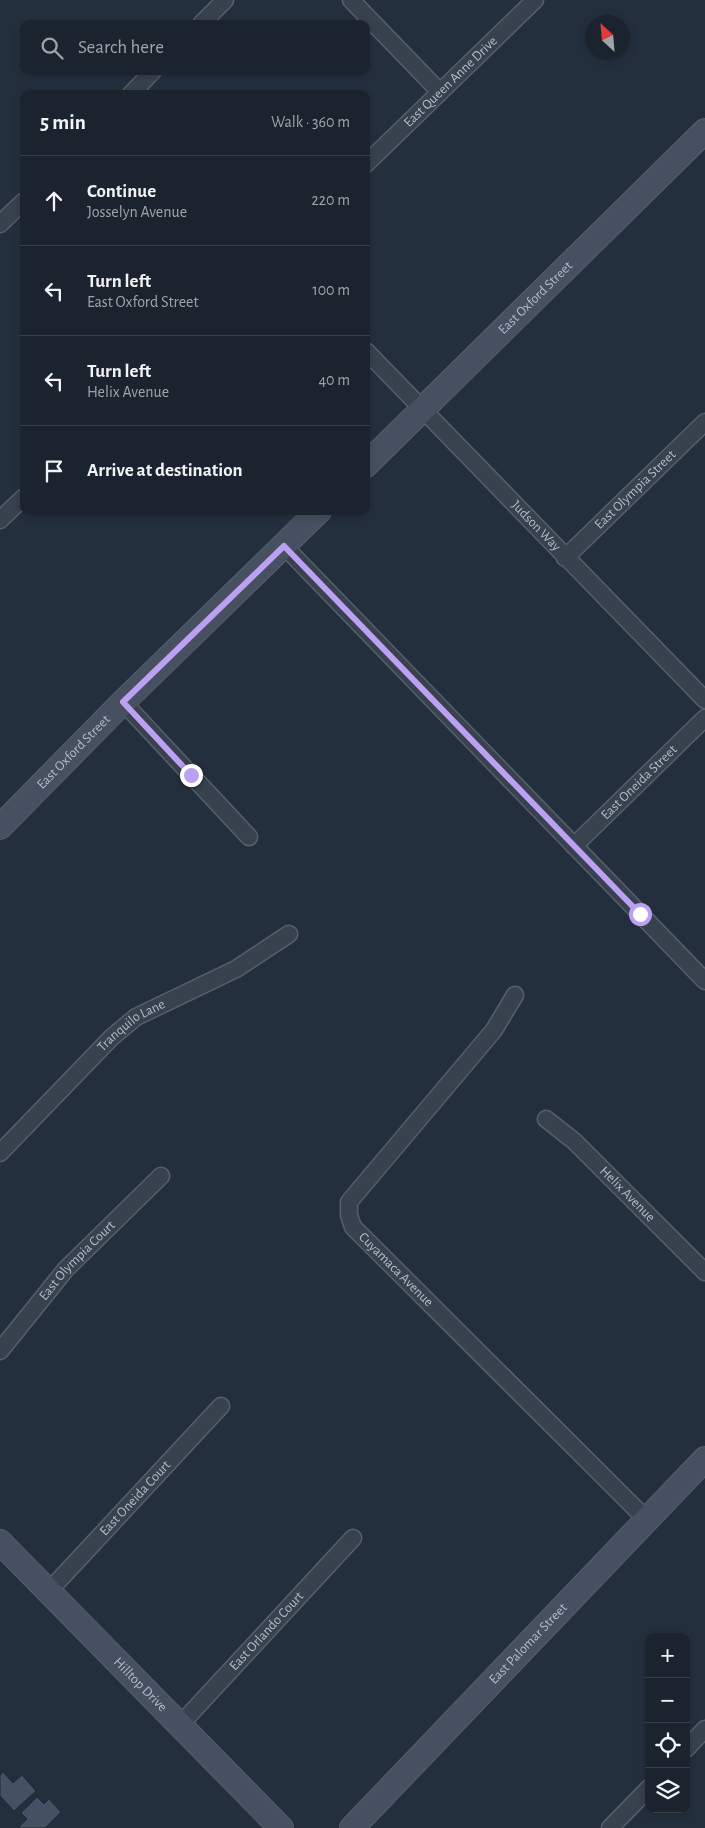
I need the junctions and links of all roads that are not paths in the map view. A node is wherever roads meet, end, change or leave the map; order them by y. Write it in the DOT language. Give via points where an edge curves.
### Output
graph roads {
  1 [pos="225,0"];
  2 [pos="352,0"];
  3 [pos="535,0"];
  4 [pos="205,20"];
  5 [pos="150,75"];
  6 [pos="135,90"];
  7 [pos="440,92"];
  8 [pos="705,131"];
  9 [pos="370,160"];
  10 [pos="20,204"];
  11 [pos="0,224"];
  12 [pos="370,355"];
  13 [pos="422,410"];
  14 [pos="705,422"];
  15 [pos="370,460"];
  16 [pos="20,501"];
  17 [pos="315,515"];
  18 [pos="0,520"];
  19 [pos="284,546"];
  20 [pos="565,558"];
  21 [pos="705,700"];
  22 [pos="123,702"];
  23 [pos="705,718"];
  24 [pos="0,827"];
  25 [pos="248,837"];
  26 [pos="574,846"];
  27 [pos="289,934"];
  28 [pos="705,981"];
  29 [pos="515,995"];
  30 [pos="546,1119"];
  31 [pos="0,1153"];
  32 [pos="161,1176"];
  33 [pos="705,1272"];
  34 [pos="0,1351"];
  35 [pos="221,1406"];
  36 [pos="705,1459"];
  37 [pos="646,1519"];
  38 [pos="353,1538"];
  39 [pos="0,1542"];
  40 [pos="48,1592"];
  41 [pos="179,1726"];
  42 [pos="705,1729"];
  43 [pos="690,1745"];
  44 [pos="645,1792"];
  45 [pos="281,1828"];
  46 [pos="352,1828"];
  47 [pos="610,1828"];
  1 -- 4 [label="street"];
  2 -- 7 [label="street"];
  3 -- 7 [label="street, East Queen Anne Drive"];
  5 -- 6 [label="street"];
  7 -- 9 [label="street, East Queen Anne Drive"];
  8 -- 13 [label="street, East Oxford Street"];
  10 -- 11 [label="street"];
  12 -- 13 [label="street, Judson Way"];
  13 -- 15 [label="street, East Oxford Street"];
  13 -- 20 [label="street, Judson Way"];
  14 -- 20 [label="street, East Olympia Street"];
  16 -- 18 [label="street"];
  17 -- 19 [label="street, East Oxford Street"];
  19 -- 22 [label="street, East Oxford Street"];
  19 -- 26 [label="street"];
  20 -- 21 [label="street, Judson Way"];
  22 -- 24 [label="street, East Oxford Street"];
  22 -- 25 [label="street"];
  23 -- 26 [label="street, East Oneida Street"];
  26 -- 28 [label="street"];
  27 -- 31 [label="street, Tranquilo Lane" via="236,969 136,1017 112,1036"];
  29 -- 37 [label="street, Cuyamaca Avenue" via="494,1030 349,1202 349,1215 353,1227"];
  30 -- 33 [label="street, Helix Avenue" via="574,1141"];
  32 -- 34 [label="street, East Olympia Court" via="66,1269"];
  35 -- 40 [label="street, East Oneida Court"];
  36 -- 37 [label="street, East Palomar Street"];
  37 -- 46 [label="street, East Palomar Street"];
  38 -- 41 [label="street, East Orlando Court"];
  39 -- 40 [label="street, Hilltop Drive"];
  40 -- 41 [label="street, Hilltop Drive"];
  41 -- 45 [label="street, Hilltop Drive"];
  42 -- 43 [label="street"];
  44 -- 47 [label="street"];
}
